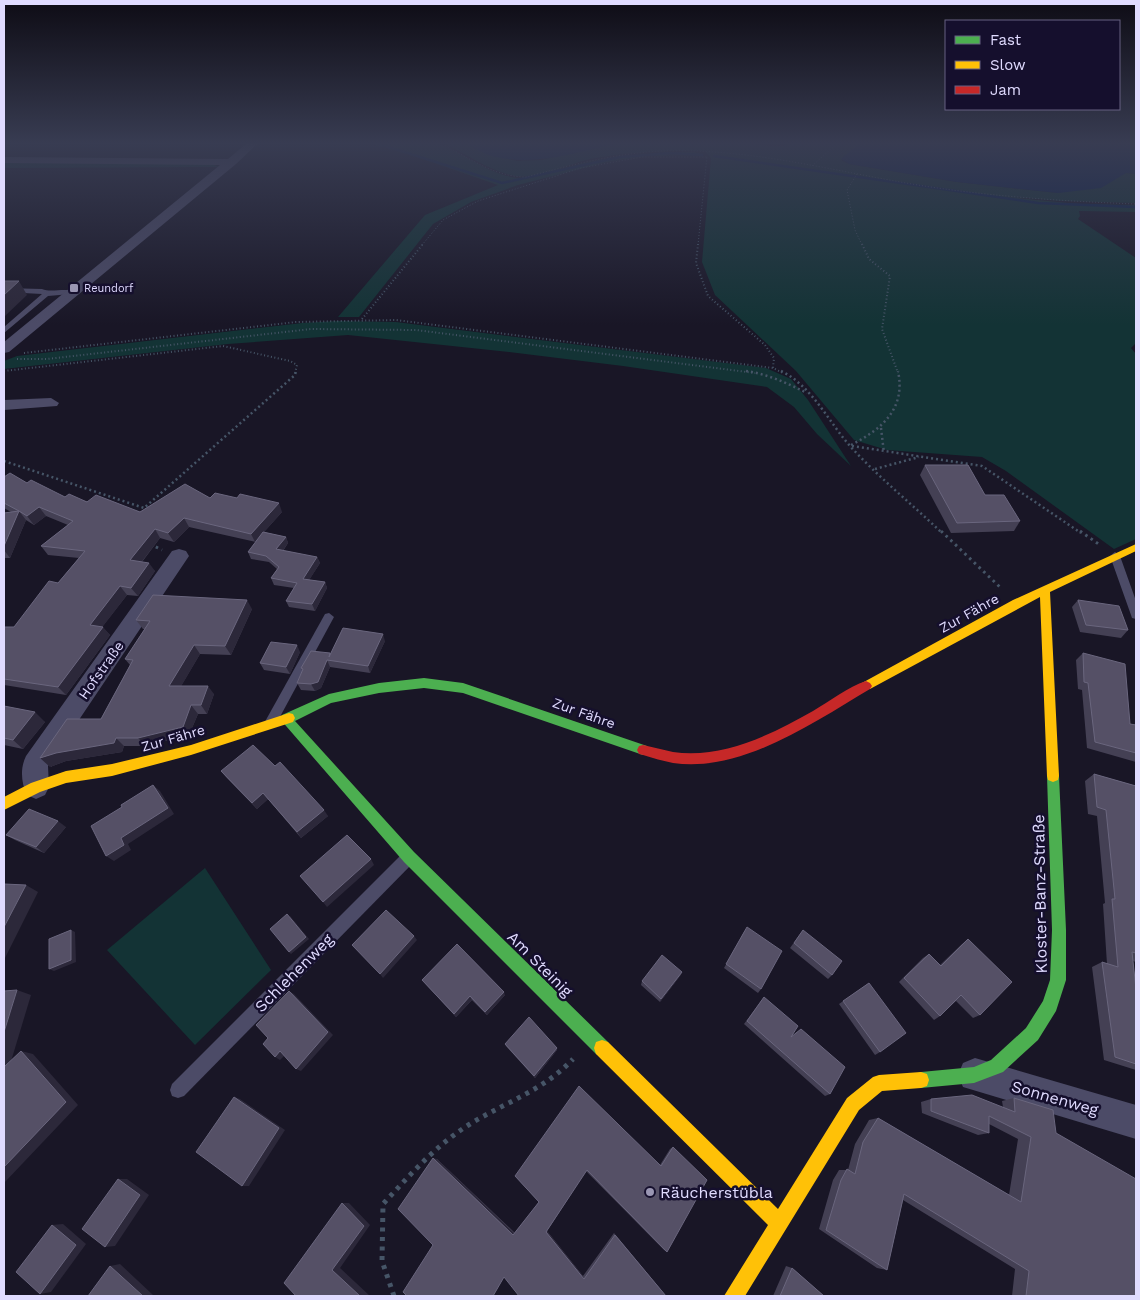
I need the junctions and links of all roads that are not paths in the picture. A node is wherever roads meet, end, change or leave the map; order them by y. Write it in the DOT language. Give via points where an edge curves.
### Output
graph roads {
  1 [pos="180,204"];
  2 [pos="4,290"];
  3 [pos="71,292"];
  4 [pos="46,294"];
  5 [pos="4,331"];
  6 [pos="7,354"];
  7 [pos="51,403"];
  8 [pos="4,405"];
  9 [pos="1126,551"];
  10 [pos="179,556"];
  11 [pos="1045,591"];
  12 [pos="1136,615"];
  13 [pos="329,617"];
  14 [pos="286,719"];
  15 [pos="270,724"];
  16 [pos="36,787"];
  17 [pos="4,804"];
  18 [pos="409,857"];
  19 [pos="974,1075"];
  20 [pos="178,1090"];
  21 [pos="1136,1122"];
  22 [pos="780,1224"];
  23 [pos="734,1296"];
  1 -- 3 [label="street"];
  2 -- 4 [label="lane" via="42,290"];
  3 -- 4 [label="lane"];
  3 -- 6 [label="street"];
  4 -- 5 [label="lane"];
  7 -- 8 [label="street"];
  9 -- 11 [label="street, Zur Fähre"];
  9 -- 12 [label="lane"];
  10 -- 16 [label="street, Hofstraße" via="35,764"];
  11 -- 14 [label="street, Zur Fähre" via="1017,603 764,743 727,756 686,760 654,754 462,688 424,683 379,688 329,699"];
  11 -- 19 [label="street, Kloster-Banz-Straße" via="1059,930 1058,980 1050,1004 1032,1034 997,1066"];
  13 -- 15 [label="lane"];
  14 -- 15 [label="street, Zur Fähre"];
  14 -- 18 [label="street, Am Steinig"];
  15 -- 16 [label="street, Zur Fähre" via="191,750"];
  16 -- 17 [label="street, Zur Fähre"];
  18 -- 20 [label="lane, Schlehenweg"];
  18 -- 22 [label="street, Am Steinig"];
  19 -- 21 [label="street, Sonnenweg"];
  19 -- 22 [label="street, Kloster-Banz-Straße" via="879,1083 868,1090 853,1104"];
  22 -- 23 [label="street, Kloster-Banz-Straße"];
}
